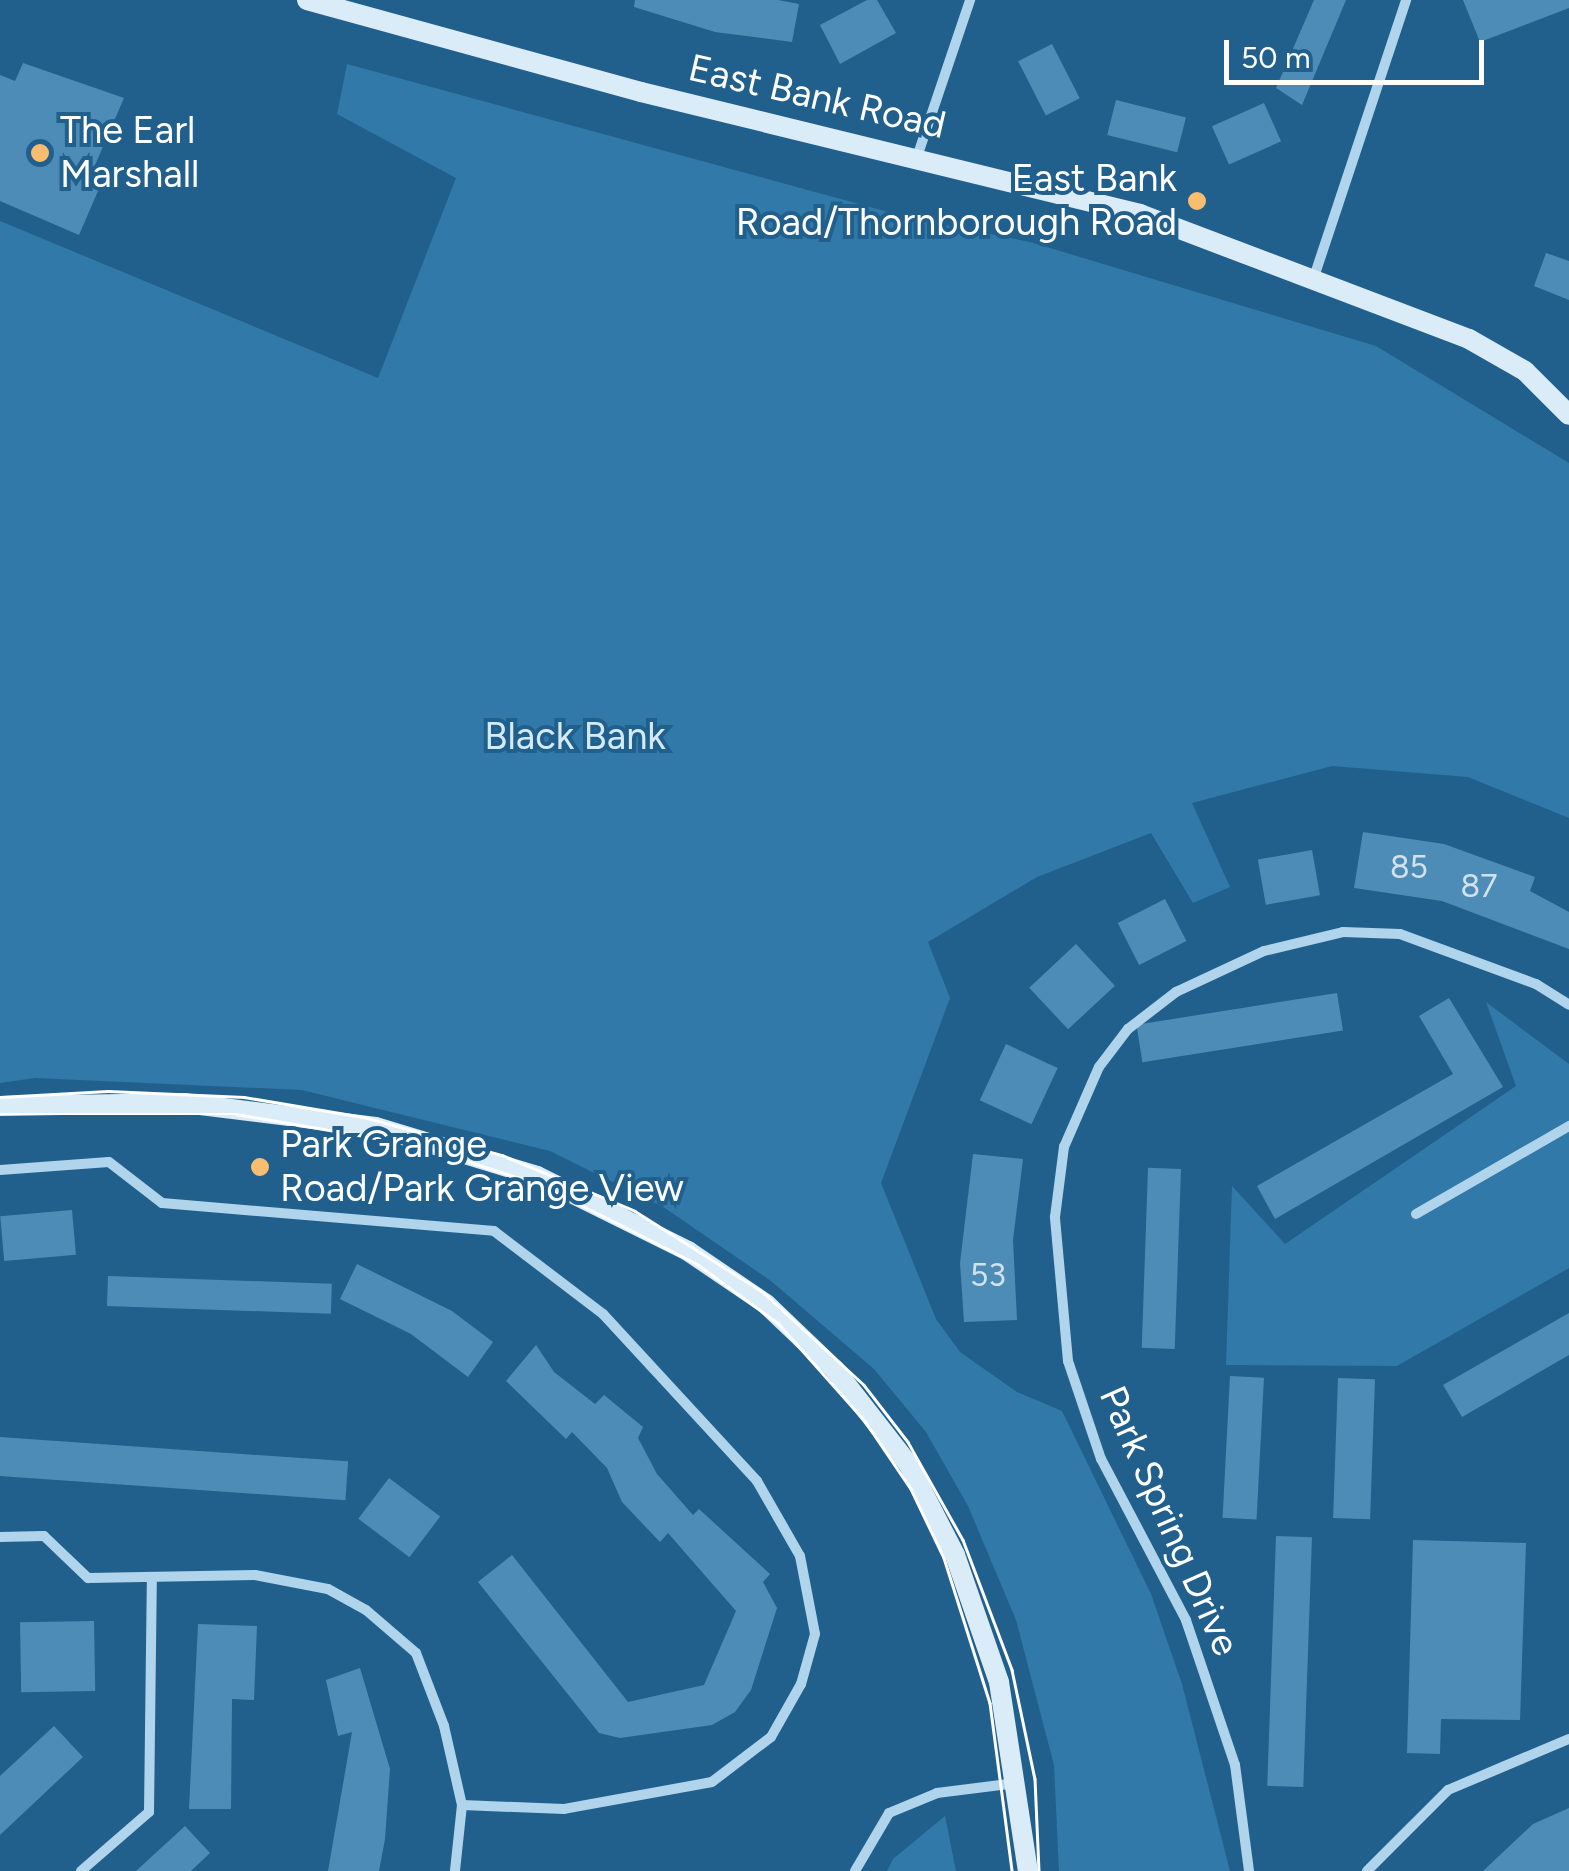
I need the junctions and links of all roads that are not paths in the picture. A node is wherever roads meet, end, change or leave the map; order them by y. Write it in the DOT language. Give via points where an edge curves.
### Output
graph roads {
  1 [pos="307,0"];
  2 [pos="970,0"];
  3 [pos="1406,0"];
  4 [pos="917,157"];
  5 [pos="1314,277"];
  6 [pos="1540,385"];
  7 [pos="1569,386"];
  8 [pos="1569,415"];
  9 [pos="1569,1005"];
  10 [pos="0,1106"];
  11 [pos="1569,1126"];
  12 [pos="0,1170"];
  13 [pos="1416,1214"];
  14 [pos="0,1537"];
  15 [pos="152,1576"];
  16 [pos="1569,1738"];
  17 [pos="1019,1783"];
  18 [pos="462,1805"];
  19 [pos="81,1871"];
  20 [pos="456,1871"];
  21 [pos="856,1871"];
  22 [pos="1028,1871"];
  23 [pos="1250,1871"];
  24 [pos="1366,1871"];
  1 -- 4 [label="street, East Bank Road" via="659,96"];
  2 -- 4 [label="street"];
  3 -- 5 [label="street"];
  4 -- 5 [label="street, East Bank Road" via="1140,214"];
  5 -- 6 [label="street, East Bank Road" via="1468,338"];
  6 -- 7 [label="street"];
  6 -- 8 [label="street, East Bank Road"];
  9 -- 23 [label="street, Park Spring Drive" via="1536,984 1400,934 1342,932 1264,952 1176,992 1128,1030 1100,1067 1064,1147 1055,1218 1068,1362 1101,1459 1186,1620 1235,1765"];
  10 -- 17 [label="street" via="184,1103 376,1128 536,1176 688,1251 766,1304 835,1370 910,1466 954,1555 986,1646"];
  11 -- 13 [label="street"];
  12 -- 18 [label="street" via="109,1162 162,1204 494,1231 603,1314 756,1481 800,1556 815,1634 801,1684 771,1737 712,1782 564,1809"];
  14 -- 15 [label="street" via="44,1536 88,1578"];
  15 -- 18 [label="street" via="254,1576 328,1589 366,1610 416,1652 444,1726"];
  15 -- 19 [label="street" via="149,1812"];
  16 -- 24 [label="street" via="1448,1790"];
  17 -- 21 [label="street" via="937,1793 889,1813"];
  17 -- 22 [label="street"];
  18 -- 20 [label="street"];
}
